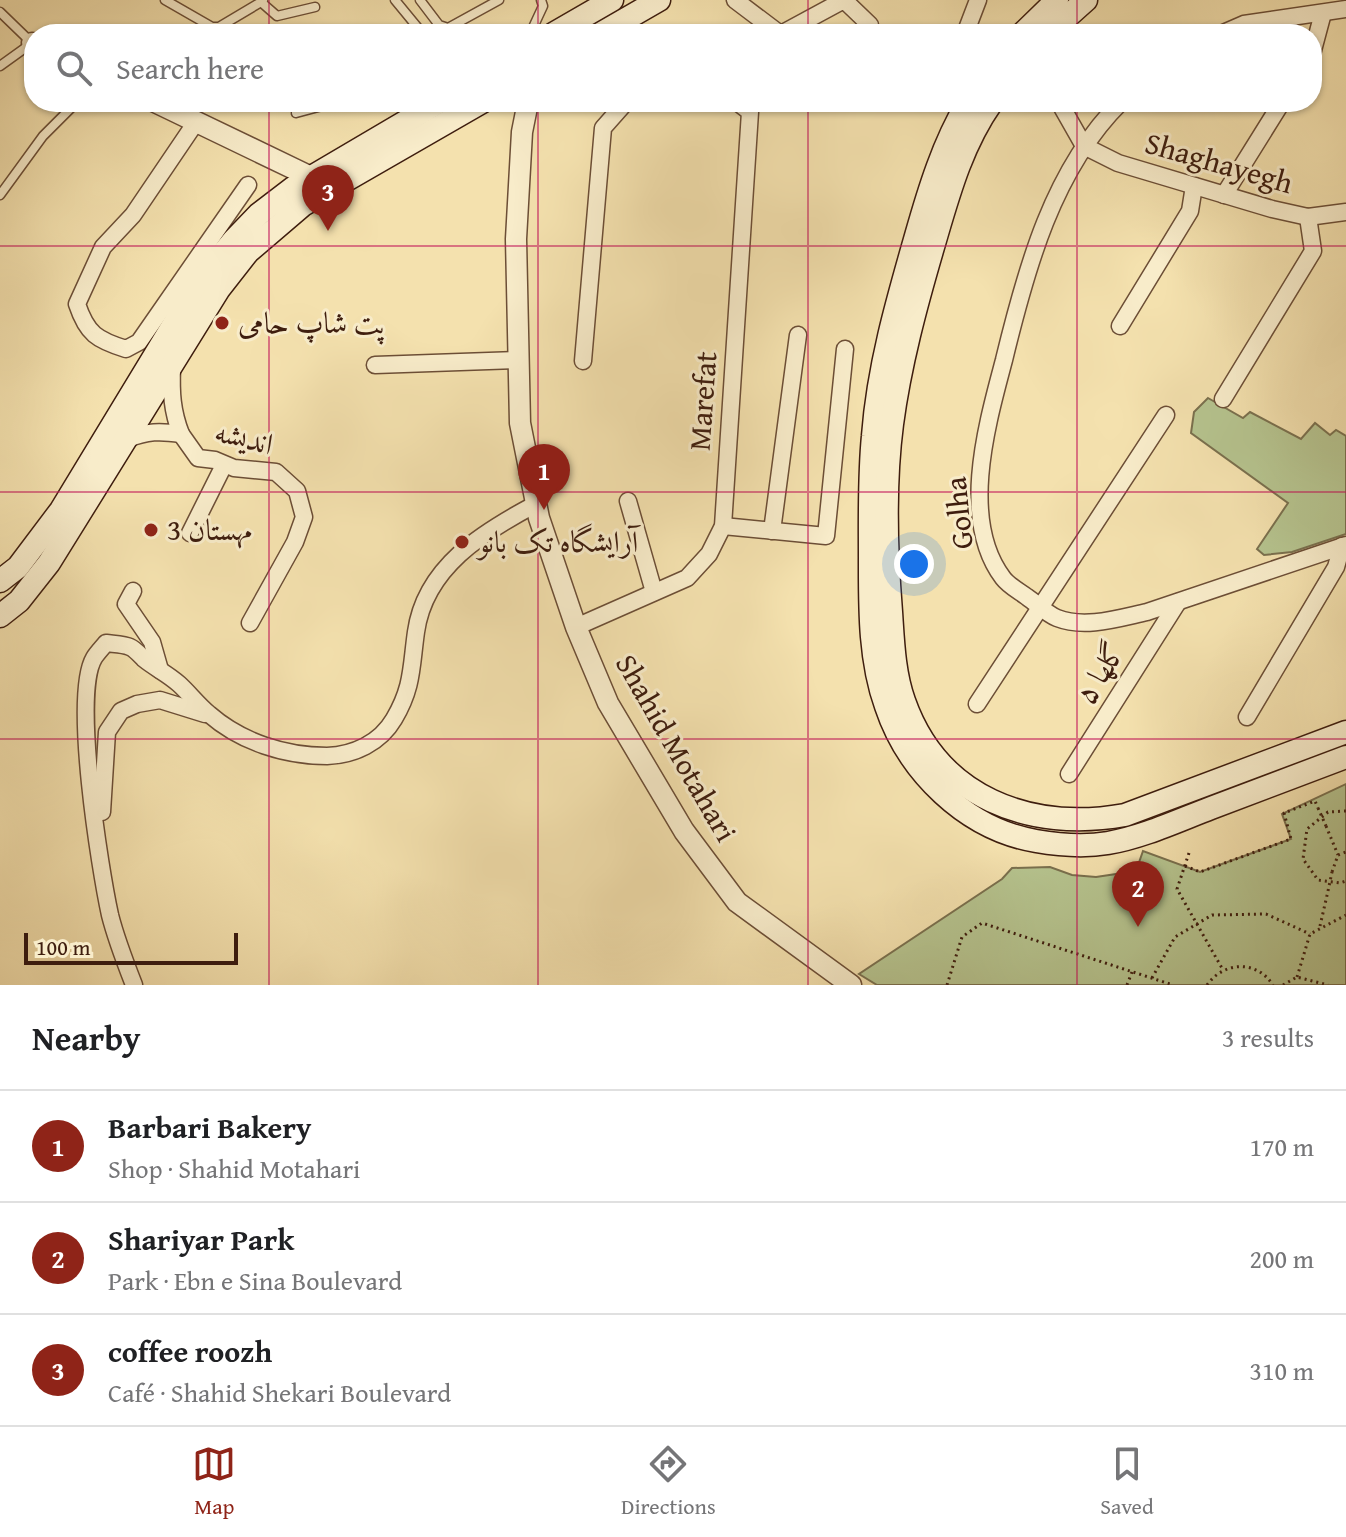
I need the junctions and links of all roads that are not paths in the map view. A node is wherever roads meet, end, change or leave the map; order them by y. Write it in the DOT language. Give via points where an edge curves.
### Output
graph roads {
  1 [pos="165,0"];
  2 [pos="395,0"];
  3 [pos="420,0"];
  4 [pos="499,0"];
  5 [pos="541,0"];
  6 [pos="612,0"];
  7 [pos="659,0"];
  8 [pos="735,0"];
  9 [pos="978,0"];
  10 [pos="1057,0"];
  11 [pos="1086,0"];
  12 [pos="262,1"];
  13 [pos="315,7"];
  14 [pos="1346,9"];
  15 [pos="0,12"];
  16 [pos="1323,13"];
  17 [pos="207,24"];
  18 [pos="224,24"];
  19 [pos="415,24"];
  20 [pos="438,24"];
  21 [pos="455,24"];
  22 [pos="535,24"];
  23 [pos="570,24"];
  24 [pos="617,24"];
  25 [pos="767,24"];
  26 [pos="799,24"];
  27 [pos="869,24"];
  28 [pos="969,24"];
  29 [pos="1032,24"];
  30 [pos="1059,24"];
  31 [pos="1244,24"];
  32 [pos="1320,24"];
  33 [pos="24,35"];
  34 [pos="24,49"];
  35 [pos="0,66"];
  36 [pos="64,112"];
  37 [pos="176,112"];
  38 [pos="300,112"];
  39 [pos="425,112"];
  40 [pos="462,112"];
  41 [pos="526,112"];
  42 [pos="617,112"];
  43 [pos="750,112"];
  44 [pos="963,112"];
  45 [pos="985,112"];
  46 [pos="1065,112"];
  47 [pos="1113,112"];
  48 [pos="1276,112"];
  49 [pos="296,113"];
  50 [pos="196,122"];
  51 [pos="1084,146"];
  52 [pos="321,184"];
  53 [pos="248,185"];
  54 [pos="1194,186"];
  55 [pos="0,195"];
  56 [pos="1224,195"];
  57 [pos="1346,212"];
  58 [pos="1308,217"];
  59 [pos="1120,326"];
  60 [pos="798,335"];
  61 [pos="845,349"];
  62 [pos="519,360"];
  63 [pos="583,361"];
  64 [pos="375,365"];
  65 [pos="172,367"];
  66 [pos="1223,399"];
  67 [pos="1166,415"];
  68 [pos="181,434"];
  69 [pos="128,439"];
  70 [pos="224,465"];
  71 [pos="628,501"];
  72 [pos="536,504"];
  73 [pos="723,526"];
  74 [pos="772,531"];
  75 [pos="190,533"];
  76 [pos="1344,545"];
  77 [pos="0,581"];
  78 [pos="133,591"];
  79 [pos="654,592"];
  80 [pos="1178,602"];
  81 [pos="1040,606"];
  82 [pos="0,616"];
  83 [pos="250,623"];
  84 [pos="576,627"];
  85 [pos="160,670"];
  86 [pos="977,704"];
  87 [pos="210,716"];
  88 [pos="1247,717"];
  89 [pos="1346,732"];
  90 [pos="1346,757"];
  91 [pos="1069,774"];
  92 [pos="100,849"];
  93 [pos="817,962"];
  94 [pos="134,985"];
  95 [pos="821,985"];
  96 [pos="851,985"];
  1 -- 17 [label="lane"];
  2 -- 19 [label="lane"];
  3 -- 20 [label="lane"];
  4 -- 21 [label="lane"];
  5 -- 22 [label="lane"];
  6 -- 23 [label="main road"];
  7 -- 24 [label="main road"];
  8 -- 25 [label="street"];
  9 -- 28 [label="street"];
  10 -- 29 [label="main road"];
  11 -- 30 [label="main road"];
  12 -- 13 [label="lane" via="277,16"];
  12 -- 18 [label="lane"];
  14 -- 16 [label="street"];
  15 -- 33 [label="lane"];
  16 -- 31 [label="street"];
  16 -- 32 [label="street"];
  26 -- 27 [label="street" via="844,0"];
  34 -- 35 [label="lane"];
  36 -- 55 [label="lane"];
  37 -- 50 [label="street"];
  38 -- 49 [label="lane"];
  39 -- 52 [label="main road"];
  40 -- 52 [label="main road"];
  41 -- 62 [label="street, Shahid Motahari" via="516,239"];
  42 -- 63 [label="street" via="603,128"];
  43 -- 73 [label="street, Marefat"];
  44 -- 90 [label="main road" via="920,221 885,354 873,435 870,595 877,675 911,760 971,815 1033,840 1082,845 1150,832"];
  45 -- 89 [label="main road" via="949,191 905,350 891,427 888,552 896,675 917,728 949,771 987,801 1067,821 1125,815"];
  46 -- 51 [label="street"];
  47 -- 51 [label="street, Golha"];
  48 -- 56 [label="street"];
  50 -- 52 [label="street"];
  50 -- 53 [label="street" via="133,215 103,247 77,304 84,325 101,341 126,349 139,342"];
  51 -- 54 [label="street, Shaghayegh" via="1118,163"];
  51 -- 81 [label="street, Golha" via="1062,184 1026,280 983,449 981,516 991,559 1005,581"];
  52 -- 65 [label="main road" via="248,252"];
  52 -- 77 [label="main road" via="293,188 259,214 200,281 61,510 18,567"];
  54 -- 56 [label="street, Shaghayegh"];
  54 -- 59 [label="street" via="1190,211"];
  56 -- 58 [label="street, Shaghayegh"];
  57 -- 58 [label="street, Shaghayegh"];
  58 -- 66 [label="street" via="1313,251"];
  60 -- 74 [label="street"];
  61 -- 74 [label="street" via="826,536"];
  62 -- 64 [label="street"];
  62 -- 72 [label="street, Shahid Motahari" via="520,423"];
  65 -- 68 [label="street" via="171,394"];
  65 -- 69 [label="main road"];
  67 -- 81 [label="street"];
  68 -- 69 [label="street" via="144,432"];
  68 -- 70 [label="street, اندیشه" via="198,458"];
  69 -- 82 [label="main road" via="19,601"];
  70 -- 75 [label="street"];
  70 -- 83 [label="street, اندیشه" via="276,472 297,491 304,517"];
  71 -- 79 [label="street"];
  72 -- 84 [label="street, Shahid Motahari"];
  72 -- 87 [label="street" via="490,528 429,590 420,611 409,689 392,723 372,741 336,756 296,753 252,742"];
  73 -- 74 [label="street"];
  73 -- 79 [label="street, Marefat" via="709,554 687,578"];
  76 -- 80 [label="street, Golha"];
  76 -- 88 [label="street"];
  78 -- 85 [label="street" via="126,604 152,642"];
  79 -- 84 [label="street, Marefat"];
  80 -- 81 [label="street, Golha" via="1085,623 1057,618"];
  80 -- 91 [label="street, گلها ۵"];
  81 -- 86 [label="street"];
  84 -- 93 [label="street, Shahid Motahari" via="608,703 684,831 737,902"];
  85 -- 87 [label="street"];
  85 -- 92 [label="street" via="130,647 106,643 93,659 86,700"];
  87 -- 92 [label="street" via="160,700 121,711 107,732"];
  92 -- 94 [label="street" via="111,918"];
  93 -- 95 [label="street"];
  93 -- 96 [label="street, Shahid Motahari"];
}
